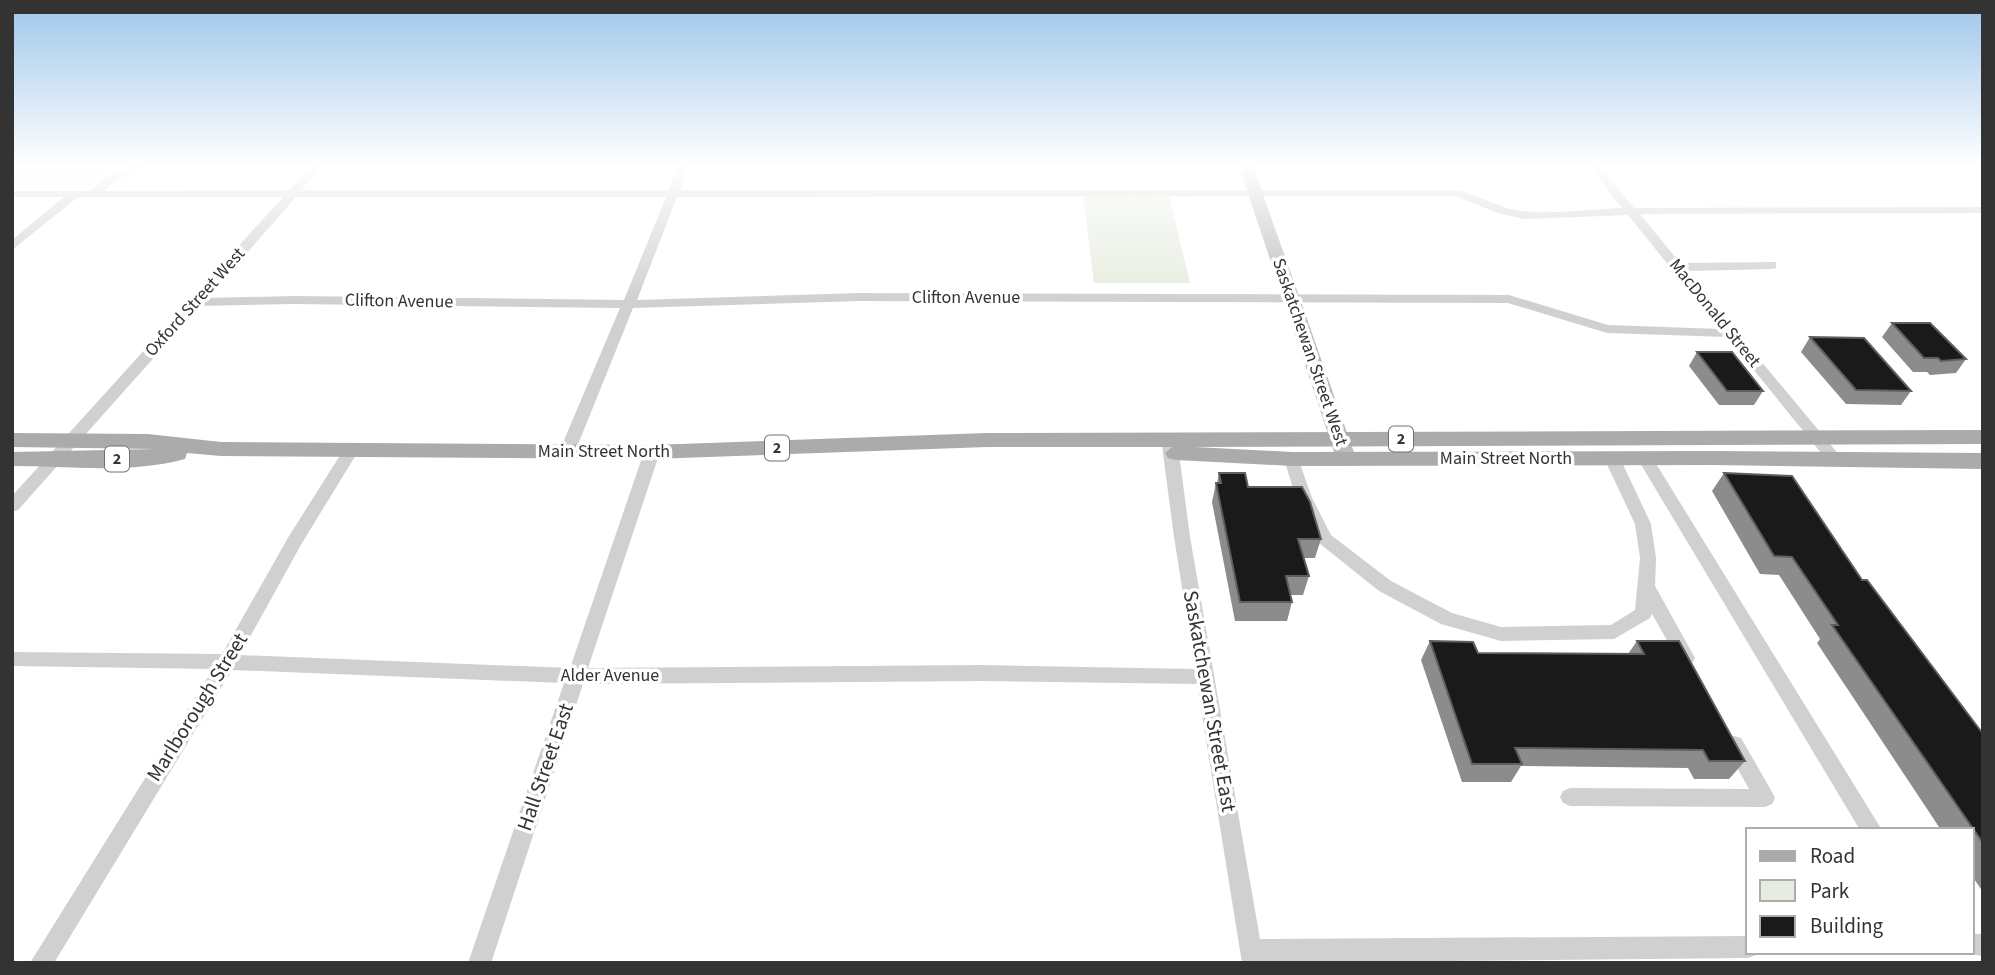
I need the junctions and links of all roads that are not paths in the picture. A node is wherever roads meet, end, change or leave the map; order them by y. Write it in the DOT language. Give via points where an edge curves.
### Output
graph roads {
  1 [pos="1631,211"];
  2 [pos="54,212"];
  3 [pos="276,212"];
  4 [pos="665,212"];
  5 [pos="1262,212"];
  6 [pos="1505,212"];
  7 [pos="1618,212"];
  8 [pos="12,246"];
  9 [pos="1772,265"];
  10 [pos="1677,267"];
  11 [pos="1291,298"];
  12 [pos="197,302"];
  13 [pos="628,304"];
  14 [pos="1731,333"];
  15 [pos="1815,436"];
  16 [pos="1983,437"];
  17 [pos="12,440"];
  18 [pos="74,440"];
  19 [pos="1170,445"];
  20 [pos="220,449"];
  21 [pos="1343,449"];
  22 [pos="351,450"];
  23 [pos="567,452"];
  24 [pos="652,452"];
  25 [pos="1612,458"];
  26 [pos="1645,458"];
  27 [pos="1292,459"];
  28 [pos="12,460"];
  29 [pos="55,460"];
  30 [pos="1835,460"];
  31 [pos="1983,461"];
  32 [pos="12,506"];
  33 [pos="1646,586"];
  34 [pos="12,659"];
  35 [pos="228,662"];
  36 [pos="1694,672"];
  37 [pos="576,676"];
  38 [pos="1207,677"];
  39 [pos="1726,729"];
  40 [pos="1570,797"];
  41 [pos="1871,828"];
  42 [pos="1746,947"];
  43 [pos="1252,956"];
  44 [pos="41,963"];
  45 [pos="479,963"];
  1 -- 10 [label="street, MacDonald Street"];
  2 -- 8 [label="street"];
  3 -- 12 [label="street, Oxford Street West"];
  4 -- 13 [label="street"];
  5 -- 11 [label="street, Saskatchewan Street West"];
  6 -- 7 [label="street"];
  9 -- 10 [label="street"];
  10 -- 14 [label="street, MacDonald Street"];
  11 -- 13 [label="street, Clifton Avenue" via="859,297"];
  11 -- 14 [label="street, Clifton Avenue" via="1509,299 1607,330"];
  11 -- 21 [label="street, Saskatchewan Street West"];
  12 -- 13 [label="street, Clifton Avenue"];
  12 -- 18 [label="street, Oxford Street West"];
  13 -- 23 [label="street"];
  14 -- 15 [label="street, MacDonald Street"];
  15 -- 16 [label="main road, Main Street North / 2"];
  15 -- 21 [label="main road, Main Street North / 2"];
  15 -- 30 [label="street, MacDonald Street"];
  17 -- 18 [label="main road, Main Street North / 2"];
  18 -- 20 [label="main road, Main Street North / 2" via="148,441"];
  18 -- 29 [label="street, Oxford Street West"];
  19 -- 21 [label="main road, Main Street North / 2"];
  19 -- 24 [label="main road, Main Street North / 2" via="987,440"];
  19 -- 27 [label="main road, Main Street North / 2"];
  19 -- 38 [label="street, Saskatchewan Street East"];
  20 -- 22 [label="main road, Main Street North / 2"];
  20 -- 29 [label="main road, Main Street North / 2" via="134,459"];
  21 -- 25 [label="main road, Main Street North / 2"];
  21 -- 27 [label="main road, Main Street North / 2"];
  22 -- 23 [label="main road, Main Street North / 2"];
  22 -- 35 [label="street, Marlborough Street"];
  23 -- 24 [label="main road, Main Street North / 2"];
  24 -- 37 [label="street, Hall Street East"];
  25 -- 26 [label="main road, Main Street North / 2"];
  25 -- 33 [label="street" via="1643,523"];
  26 -- 30 [label="main road, Main Street North / 2"];
  26 -- 41 [label="street"];
  27 -- 33 [label="street" via="1304,498 1325,539 1385,586 1447,619 1502,634 1614,632 1644,613"];
  28 -- 29 [label="main road, Main Street North / 2"];
  29 -- 32 [label="street, Oxford Street West"];
  30 -- 31 [label="main road, Main Street North / 2"];
  33 -- 36 [label="street"];
  34 -- 35 [label="street, Alder Avenue"];
  35 -- 37 [label="street, Alder Avenue"];
  35 -- 44 [label="street, Marlborough Street"];
  37 -- 38 [label="street, Alder Avenue" via="982,673"];
  37 -- 45 [label="street, Hall Street East"];
  38 -- 43 [label="street, Saskatchewan Street East"];
  39 -- 40 [label="street" via="1765,798"];
  42 -- 43 [label="street"];
}
